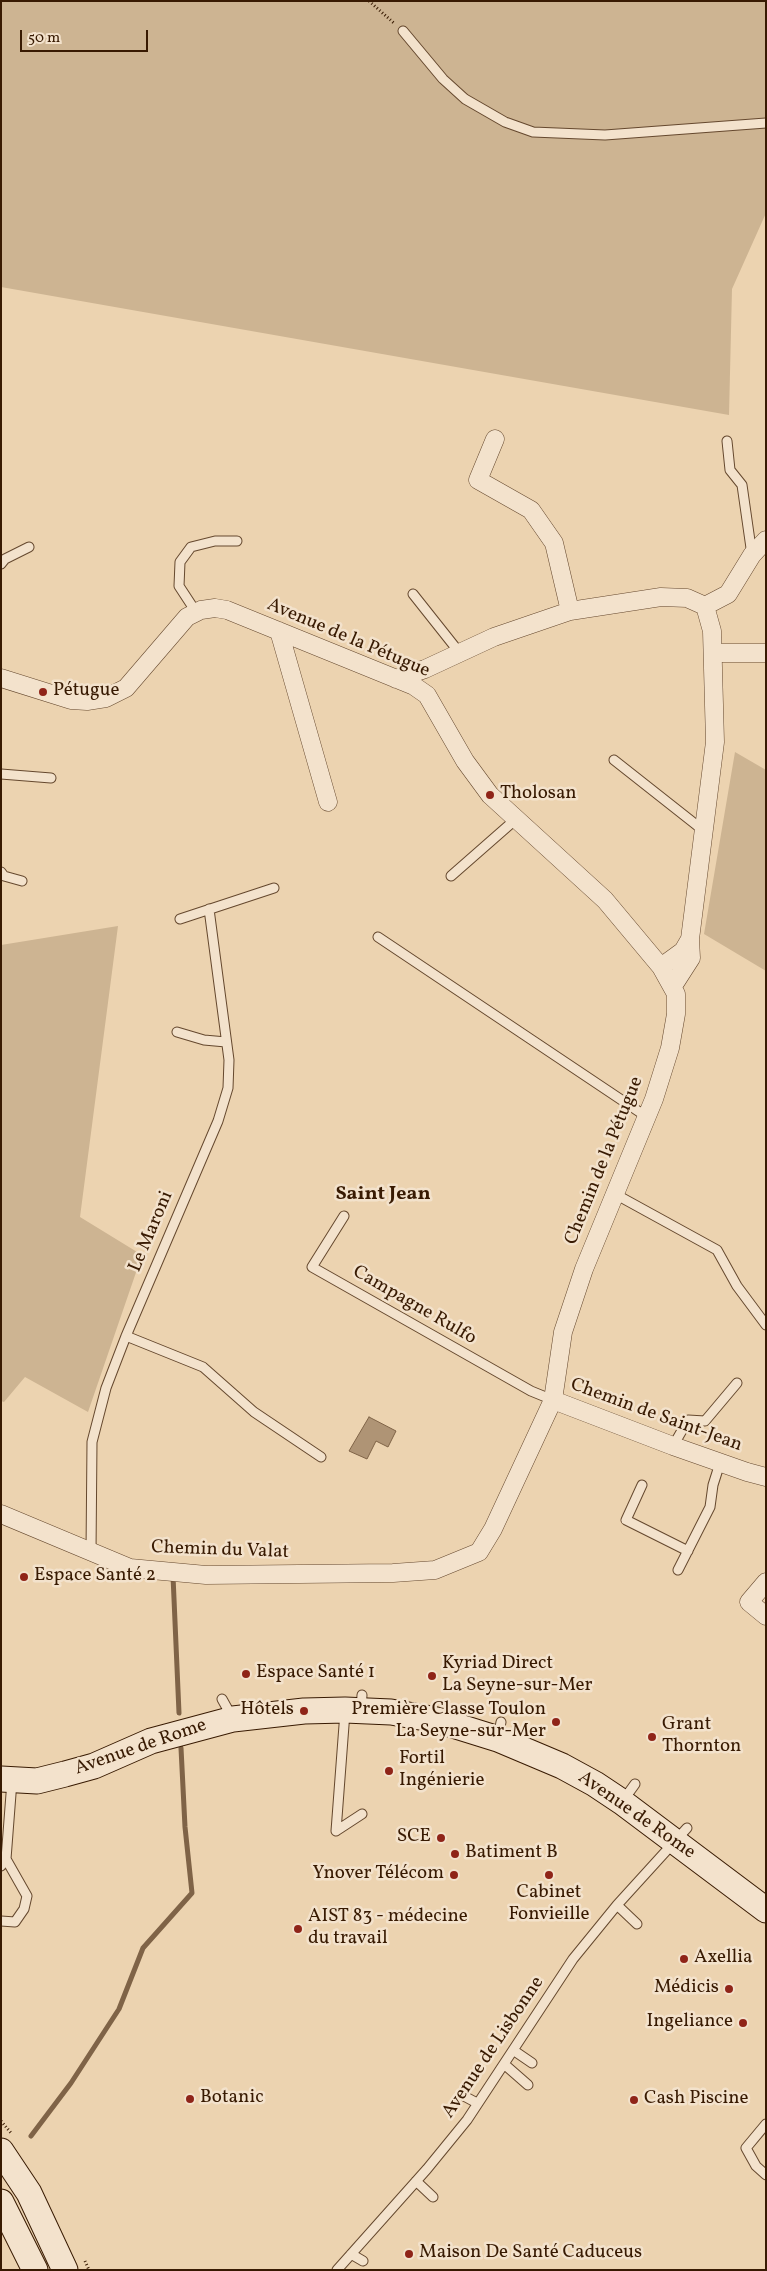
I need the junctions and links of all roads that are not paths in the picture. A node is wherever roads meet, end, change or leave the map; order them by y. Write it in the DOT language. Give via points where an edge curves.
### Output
graph roads {
  1 [pos="403,31"];
  2 [pos="766,123"];
  3 [pos="495,439"];
  4 [pos="727,441"];
  5 [pos="766,540"];
  6 [pos="237,541"];
  7 [pos="30,547"];
  8 [pos="752,555"];
  9 [pos="1,564"];
  10 [pos="413,594"];
  11 [pos="705,606"];
  12 [pos="570,611"];
  13 [pos="196,612"];
  14 [pos="279,631"];
  15 [pos="712,653"];
  16 [pos="766,653"];
  17 [pos="452,655"];
  18 [pos="425,669"];
  19 [pos="1,678"];
  20 [pos="396,679"];
  21 [pos="423,692"];
  22 [pos="614,760"];
  23 [pos="1,774"];
  24 [pos="51,778"];
  25 [pos="328,802"];
  26 [pos="516,818"];
  27 [pos="705,832"];
  28 [pos="1,872"];
  29 [pos="451,876"];
  30 [pos="22,881"];
  31 [pos="274,888"];
  32 [pos="209,909"];
  33 [pos="180,919"];
  34 [pos="378,937"];
  35 [pos="690,939"];
  36 [pos="661,967"];
  37 [pos="674,986"];
  38 [pos="177,1032"];
  39 [pos="226,1042"];
  40 [pos="647,1117"];
  41 [pos="615,1194"];
  42 [pos="344,1216"];
  43 [pos="766,1324"];
  44 [pos="126,1336"];
  45 [pos="737,1383"];
  46 [pos="553,1400"];
  47 [pos="674,1446"];
  48 [pos="321,1457"];
  49 [pos="720,1463"];
  50 [pos="766,1477"];
  51 [pos="642,1485"];
  52 [pos="1,1514"];
  53 [pos="688,1551"];
  54 [pos="91,1553"];
  55 [pos="678,1570"];
  56 [pos="418,1571"];
  57 [pos="766,1582"];
  58 [pos="766,1616"];
  59 [pos="356,1705"];
  60 [pos="7,1780"];
  61 [pos="362,1814"];
  62 [pos="682,1835"];
  63 [pos="4,1863"];
  64 [pos="618,1905"];
  65 [pos="766,1910"];
  66 [pos="1,1921"];
  67 [pos="637,1924"];
  68 [pos="513,2050"];
  69 [pos="532,2063"];
  70 [pos="504,2064"];
  71 [pos="528,2085"];
  72 [pos="462,2095"];
  73 [pos="478,2103"];
  74 [pos="766,2124"];
  75 [pos="1,2151"];
  76 [pos="766,2175"];
  77 [pos="416,2181"];
  78 [pos="433,2197"];
  79 [pos="1,2202"];
  80 [pos="351,2254"];
  81 [pos="363,2261"];
  82 [pos="35,2270"];
  83 [pos="65,2270"];
  84 [pos="337,2270"];
  1 -- 2 [label="lane" via="443,79 466,99 505,122 533,132 605,135"];
  3 -- 12 [label="street" via="478,480 531,510 554,543"];
  4 -- 8 [label="lane" via="730,470 742,485"];
  5 -- 8 [label="street"];
  6 -- 13 [label="lane" via="214,541 191,547 180,562 179,586"];
  7 -- 9 [label="lane" via="4,559"];
  8 -- 11 [label="street" via="728,594"];
  10 -- 17 [label="lane"];
  11 -- 12 [label="street" via="687,598 661,598"];
  11 -- 15 [label="street" via="712,631"];
  12 -- 17 [label="street"];
  13 -- 14 [label="street, Avenue de la Pétugue" via="215,608 227,610"];
  13 -- 19 [label="street" via="187,616 126,688 106,698 87,702 70,700"];
  14 -- 20 [label="street, Avenue de la Pétugue"];
  14 -- 25 [label="street"];
  15 -- 16 [label="street"];
  15 -- 27 [label="street" via="715,742"];
  17 -- 18 [label="street"];
  17 -- 21 [label="street"];
  18 -- 20 [label="street"];
  18 -- 21 [label="street"];
  20 -- 21 [label="street, Avenue de la Pétugue"];
  21 -- 26 [label="street, Avenue de la Pétugue" via="481,785"];
  22 -- 27 [label="lane"];
  23 -- 24 [label="lane"];
  26 -- 29 [label="lane"];
  26 -- 36 [label="street, Avenue de la Pétugue" via="605,900"];
  27 -- 35 [label="street"];
  28 -- 30 [label="lane"];
  31 -- 32 [label="lane"];
  32 -- 33 [label="lane"];
  32 -- 39 [label="lane, Le Maroni"];
  34 -- 40 [label="lane"];
  35 -- 36 [label="street" via="683,950"];
  35 -- 37 [label="street" via="691,958"];
  36 -- 37 [label="street, Avenue de la Pétugue"];
  37 -- 40 [label="street, Chemin de la Pétugue" via="676,1014 670,1048"];
  38 -- 39 [label="lane"];
  39 -- 44 [label="lane, Le Maroni" via="228,1088 218,1121"];
  40 -- 41 [label="street, Chemin de la Pétugue"];
  41 -- 43 [label="lane" via="717,1250 737,1286"];
  41 -- 46 [label="street, Chemin de la Pétugue" via="584,1269 563,1332"];
  42 -- 46 [label="lane, Campagne Rulfo" via="312,1267 531,1391"];
  44 -- 48 [label="lane" via="203,1367 254,1412"];
  44 -- 54 [label="lane, Le Maroni" via="106,1388 92,1442"];
  45 -- 47 [label="lane" via="705,1420 688,1420"];
  46 -- 47 [label="street, Chemin de Saint-Jean"];
  46 -- 56 [label="street, Chemin de Saint-Jean" via="493,1529 479,1552 434,1570"];
  47 -- 49 [label="street, Chemin de Saint-Jean"];
  49 -- 50 [label="street, Chemin de Saint-Jean"];
  49 -- 53 [label="lane" via="710,1507"];
  51 -- 53 [label="lane" via="626,1520"];
  52 -- 54 [label="street, Chemin du Valat"];
  53 -- 55 [label="lane"];
  54 -- 56 [label="street, Chemin du Valat" via="130,1568 206,1575"];
  57 -- 58 [label="street" via="749,1602"];
  59 -- 60 [label="street, Avenue de Rome" via="304,1711 228,1709 94,1766 37,1781"];
  59 -- 61 [label="lane" via="336,1831"];
  59 -- 62 [label="street, Avenue de Rome" via="392,1706 509,1741 629,1793"];
  60 -- 63 [label="lane"];
  62 -- 64 [label="lane, Avenue de Lisbonne"];
  62 -- 65 [label="street, Avenue de Rome"];
  63 -- 66 [label="lane" via="27,1896 15,1922"];
  64 -- 67 [label="lane"];
  64 -- 68 [label="lane, Avenue de Lisbonne" via="573,1959"];
  68 -- 69 [label="lane"];
  68 -- 70 [label="lane, Avenue de Lisbonne"];
  70 -- 71 [label="lane"];
  70 -- 73 [label="lane, Avenue de Lisbonne"];
  72 -- 73 [label="lane"];
  73 -- 77 [label="lane, Avenue de Lisbonne"];
  74 -- 76 [label="lane" via="746,2148 756,2166"];
  75 -- 83 [label="street" via="29,2193"];
  77 -- 78 [label="lane"];
  77 -- 80 [label="lane, Avenue de Lisbonne"];
  79 -- 82 [label="street"];
  80 -- 81 [label="lane"];
  80 -- 84 [label="lane, Avenue de Lisbonne"];
}
